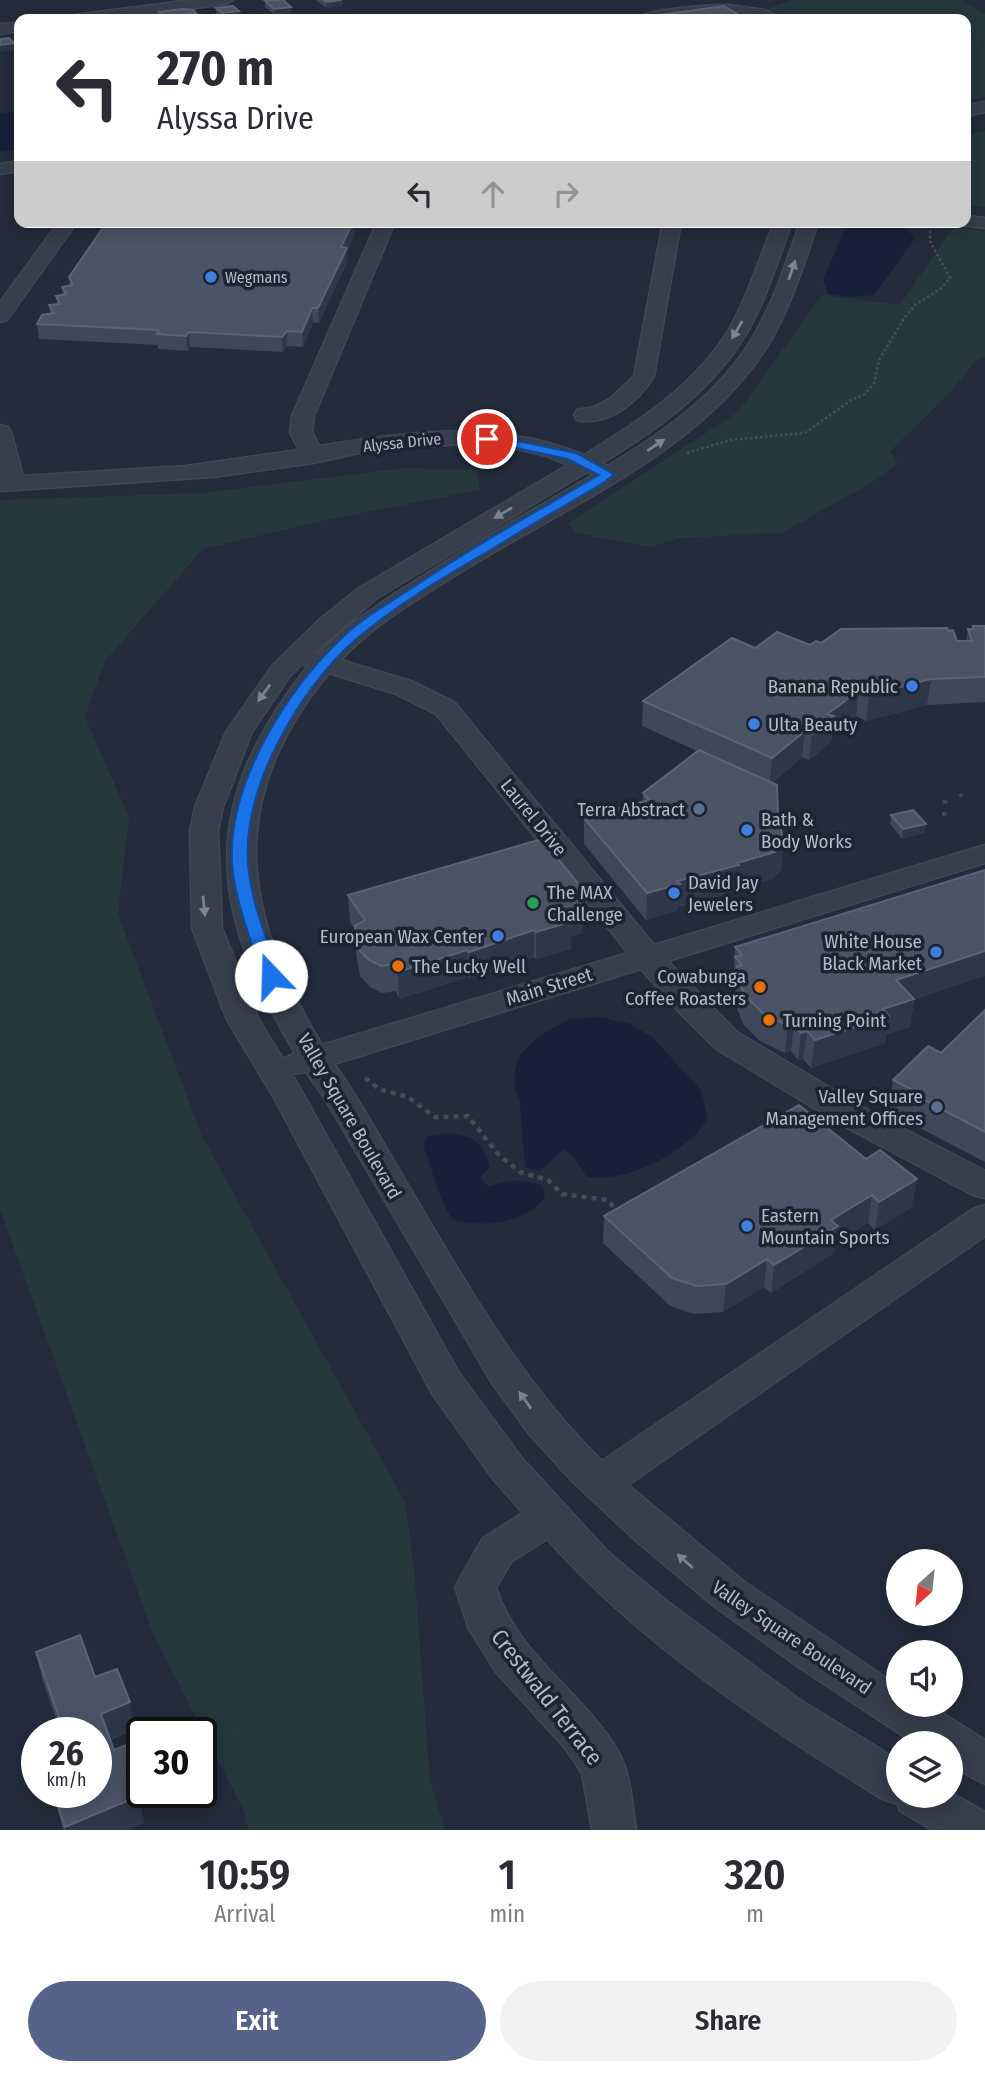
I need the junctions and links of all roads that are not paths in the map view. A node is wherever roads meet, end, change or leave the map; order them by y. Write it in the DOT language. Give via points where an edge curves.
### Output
graph roads {
  1 [pos="226,0"];
  2 [pos="115,14"];
  3 [pos="688,14"];
  4 [pos="763,14"];
  5 [pos="64,228"];
  6 [pos="383,228"];
  7 [pos="671,228"];
  8 [pos="781,228"];
  9 [pos="807,228"];
  10 [pos="0,316"];
  11 [pos="585,415"];
  12 [pos="0,432"];
  13 [pos="313,456"];
  14 [pos="591,469"];
  15 [pos="7,483"];
  16 [pos="311,659"];
  17 [pos="985,854"];
  18 [pos="647,956"];
  19 [pos="314,1059"];
  20 [pos="274,1070"];
  21 [pos="985,1186"];
  22 [pos="985,1218"];
  23 [pos="600,1483"];
  24 [pos="549,1517"];
  25 [pos="985,1764"];
  26 [pos="886,1777"];
  27 [pos="936,1808"];
  28 [pos="614,1830"];
  29 [pos="974,1830"];
  1 -- 2 [label="street"];
  3 -- 4 [label="street" via="735,9"];
  5 -- 10 [label="street"];
  6 -- 13 [label="street" via="303,416 301,432"];
  7 -- 11 [label="street" via="644,376 636,388 600,415"];
  8 -- 14 [label="street, Valley Square Boulevard, one-way" via="734,338 668,410"];
  14 -- 9 [label="street, Valley Square Boulevard, one-way" via="654,447 741,370 775,315"];
  12 -- 15 [label="street"];
  13 -- 14 [label="street, Alyssa Drive" via="460,448"];
  13 -- 15 [label="street, Alyssa Drive" via="192,472"];
  14 -- 16 [label="street, Valley Square Boulevard" via="368,593"];
  16 -- 18 [label="street, Laurel Drive" via="405,688 445,708"];
  16 -- 19 [label="street, Valley Square Boulevard" via="307,684 271,741 254,782 240,862 260,948"];
  16 -- 20 [label="street, Valley Square Boulevard, one-way" via="271,684 239,732 204,831 207,928 243,1020"];
  17 -- 18 [label="street, Main Street"];
  18 -- 19 [label="street, Main Street"];
  18 -- 21 [label="street, Laurel Drive" via="726,1040 852,1116"];
  19 -- 20 [label="street, Main Street"];
  23 -- 19 [label="street, Valley Square Boulevard, one-way" via="530,1408 405,1210 339,1092"];
  20 -- 24 [label="street, Valley Square Boulevard" via="446,1384"];
  22 -- 23 [label="street"];
  25 -- 23 [label="street, Valley Square Boulevard, one-way" via="761,1620 695,1569"];
  24 -- 26 [label="street, Valley Square Boulevard" via="594,1564 722,1669"];
  24 -- 28 [label="street, Crestwald Terrace" via="497,1550 475,1587 484,1616 511,1659 603,1766"];
  27 -- 29 [label="street"];
}
